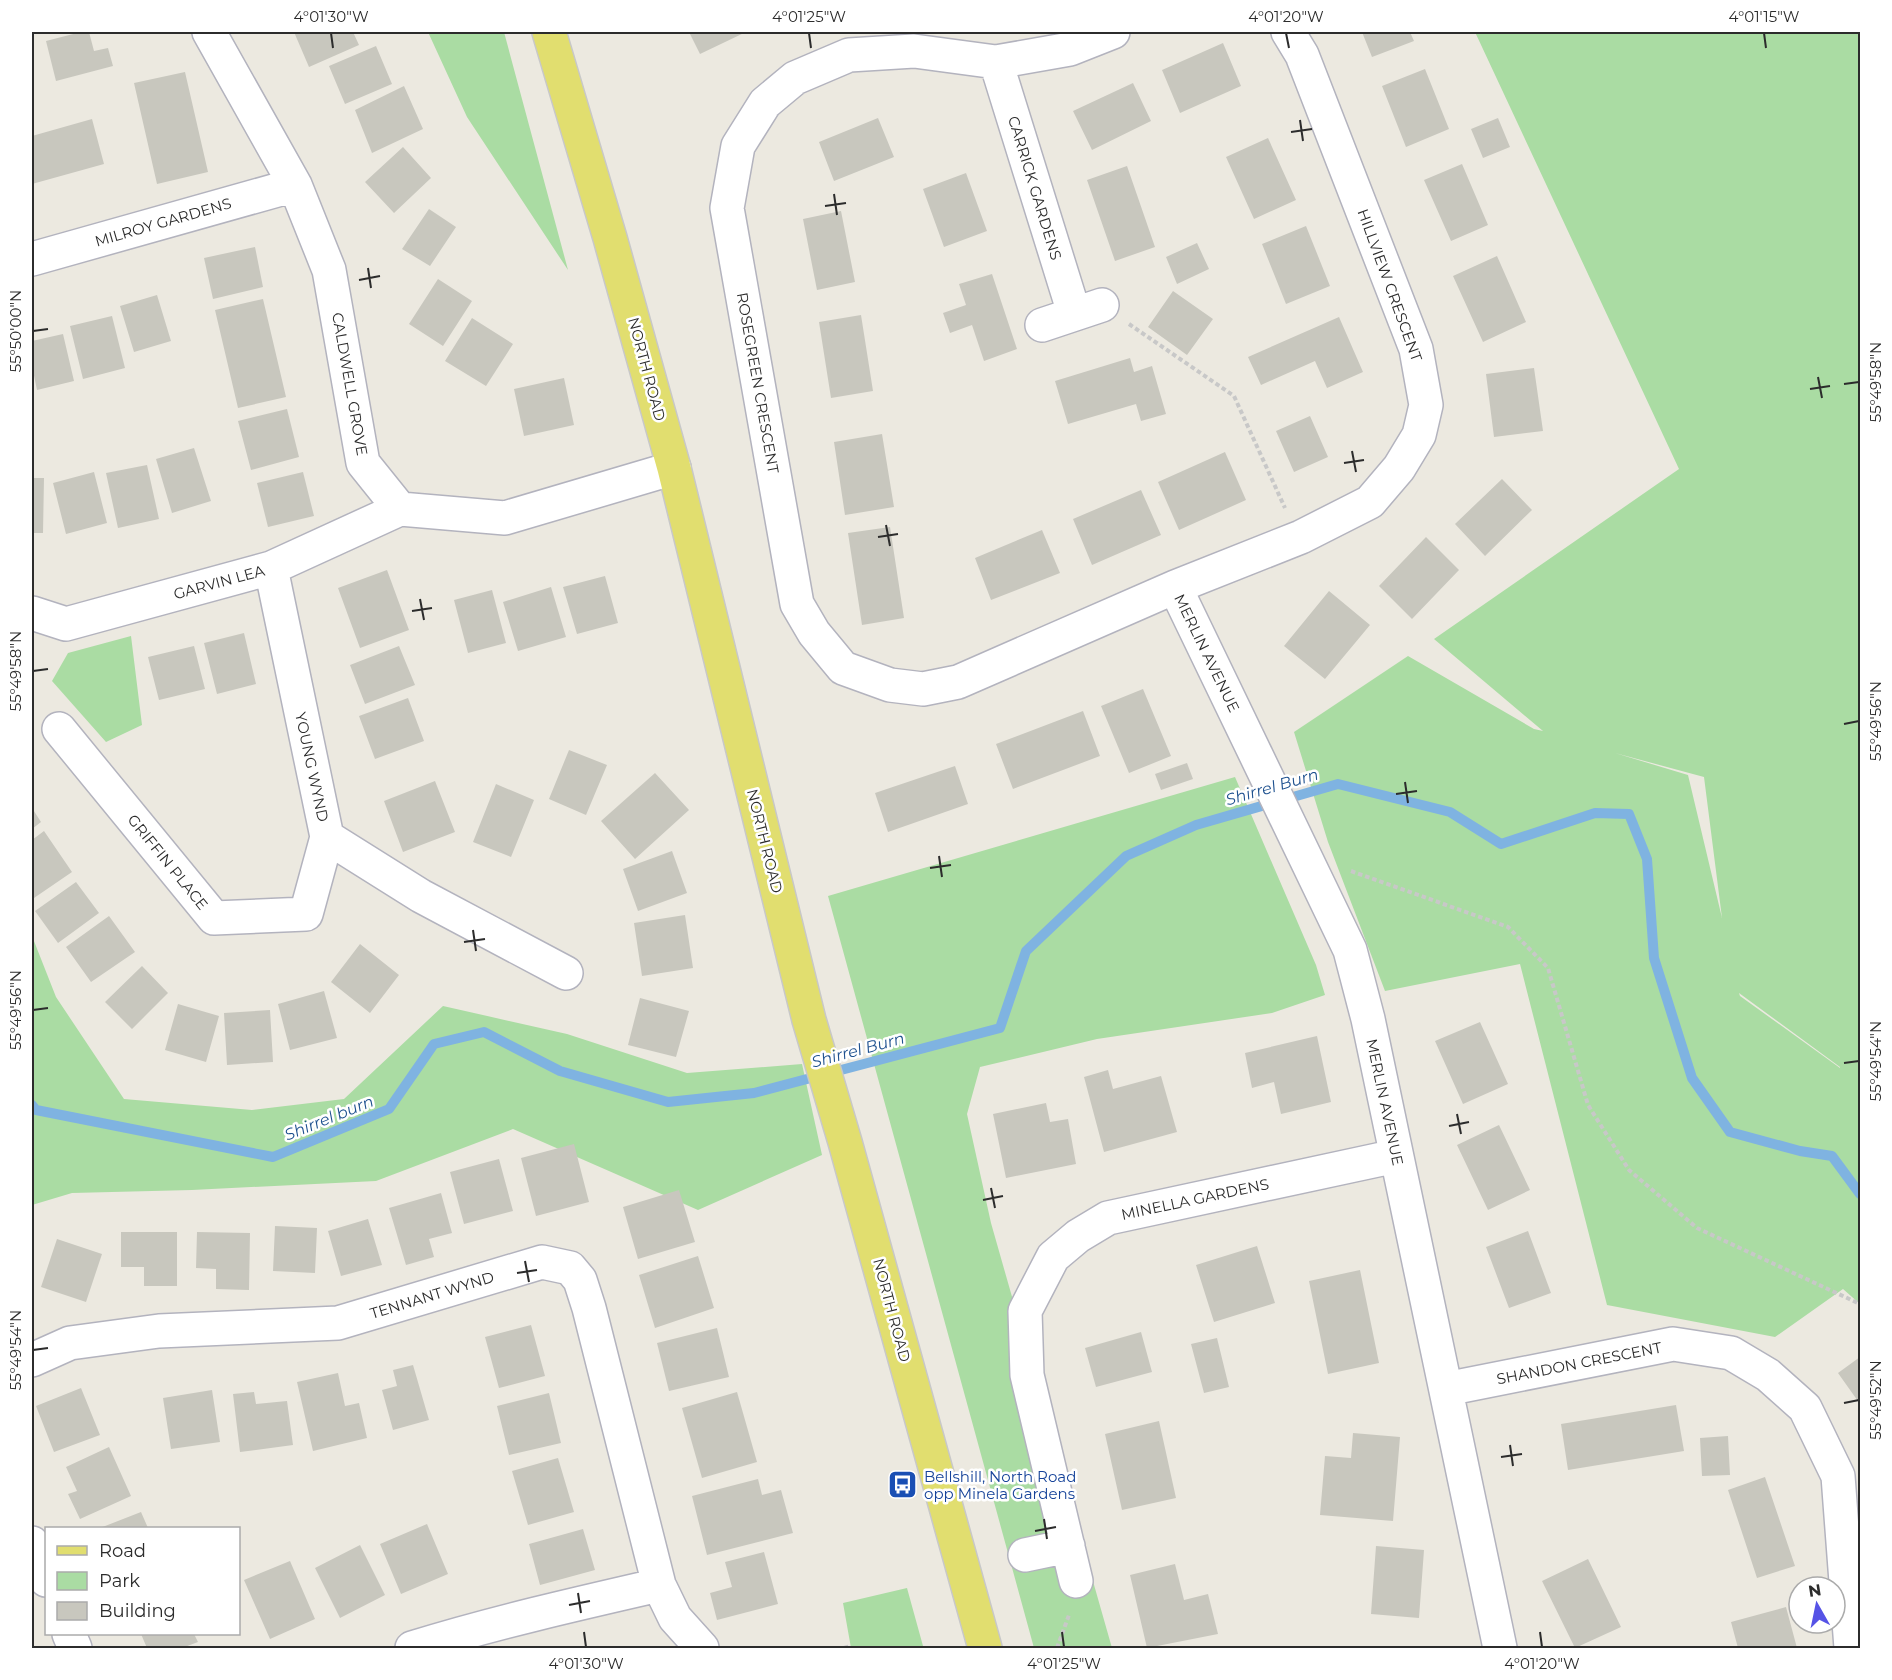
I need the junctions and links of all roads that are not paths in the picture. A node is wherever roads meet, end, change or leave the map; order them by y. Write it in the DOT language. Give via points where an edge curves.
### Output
graph roads {
  1 [pos="209,32"];
  2 [pos="549,32"];
  3 [pos="1113,32"];
  4 [pos="1288,32"];
  5 [pos="996,62"];
  6 [pos="295,185"];
  7 [pos="32,259"];
  8 [pos="1042,325"];
  9 [pos="674,468"];
  10 [pos="400,509"];
  11 [pos="271,568"];
  12 [pos="1175,587"];
  13 [pos="32,612"];
  14 [pos="58,729"];
  15 [pos="327,837"];
  16 [pos="566,973"];
  17 [pos="1396,1156"];
  18 [pos="32,1360"];
  19 [pos="1446,1389"];
  20 [pos="32,1544"];
  21 [pos="1068,1546"];
  22 [pos="1025,1555"];
  23 [pos="45,1577"];
  24 [pos="1076,1581"];
  25 [pos="659,1585"];
  26 [pos="453,1642"];
  27 [pos="412,1648"];
  28 [pos="702,1648"];
  29 [pos="986,1648"];
  30 [pos="1500,1648"];
  31 [pos="1851,1648"];
  1 -- 6 [label="street, CALDWELL GROVE"];
  2 -- 9 [label="main road, NORTH ROAD"];
  3 -- 5 [label="street, ROSEGREEN CRESCENT" via="1070,49"];
  4 -- 12 [label="street, HILLVIEW CRESCENT" via="1302,56 1416,349 1426,405 1419,435 1399,468 1370,502 1301,537"];
  5 -- 8 [label="street, CARRICK GARDENS" via="1088,309"];
  5 -- 12 [label="street, ROSEGREEN CRESCENT" via="914,51 849,55 787,84 765,103 738,146 727,208 797,604 814,633 843,668 890,685 923,689 958,682"];
  6 -- 7 [label="street, MILROY GARDENS"];
  6 -- 10 [label="street, CALDWELL GROVE" via="329,270 363,463"];
  9 -- 10 [label="street" via="505,518"];
  9 -- 29 [label="main road, NORTH ROAD" via="809,1020"];
  10 -- 11 [label="street, GARVIN LEA"];
  11 -- 13 [label="street, GARVIN LEA" via="66,624"];
  11 -- 15 [label="street, YOUNG WYND"];
  12 -- 17 [label="street, MERLIN AVENUE" via="1350,950"];
  14 -- 15 [label="street, GRIFFIN PLACE" via="214,918 306,914"];
  15 -- 16 [label="street, YOUNG WYND" via="421,896"];
  17 -- 19 [label="street, MERLIN AVENUE"];
  17 -- 21 [label="street, MINELLA GARDENS" via="1108,1218 1053,1257 1025,1311 1027,1375"];
  18 -- 25 [label="street, TENNANT WYND" via="70,1343 159,1331 338,1323 542,1262 570,1268 580,1280 589,1308"];
  19 -- 30 [label="street, MERLIN AVENUE"];
  19 -- 31 [label="street, SHANDON CRESCENT" via="1673,1344 1731,1353 1768,1375 1805,1408 1838,1476"];
  20 -- 23 [label="street"];
  21 -- 22 [label="street"];
  21 -- 24 [label="street, MINELLA GARDENS"];
  25 -- 26 [label="street" via="540,1612"];
  25 -- 28 [label="street, TENNANT WYND" via="675,1618"];
  26 -- 27 [label="street"];
}
